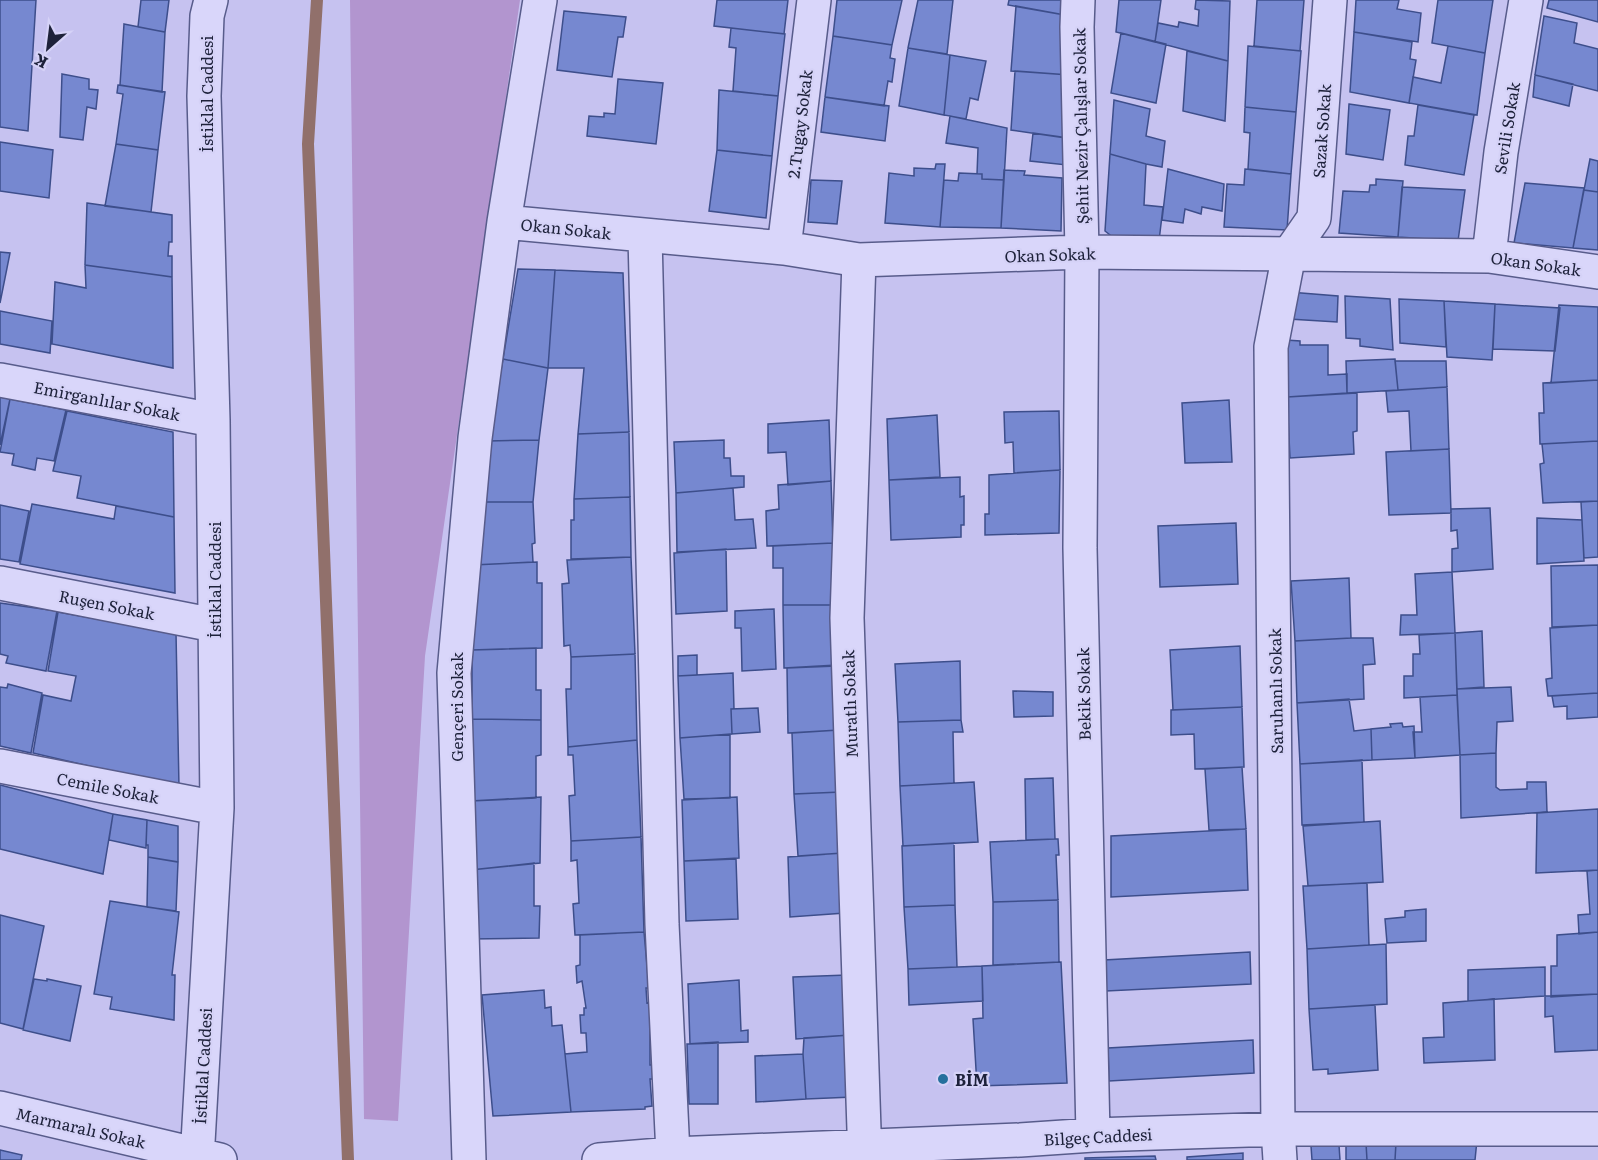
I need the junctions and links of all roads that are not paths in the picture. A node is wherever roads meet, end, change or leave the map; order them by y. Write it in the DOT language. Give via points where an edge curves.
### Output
graph roads {
  1 [pos="210,0"];
  2 [pos="540,0"];
  3 [pos="814,0"];
  4 [pos="1078,0"];
  5 [pos="1330,0"];
  6 [pos="1526,0"];
  7 [pos="504,222"];
  8 [pos="645,236"];
  9 [pos="784,248"];
  10 [pos="1082,252"];
  11 [pos="1289,254"];
  12 [pos="1489,256"];
  13 [pos="859,260"];
  14 [pos="1598,272"];
  15 [pos="0,380"];
  16 [pos="213,420"];
  17 [pos="0,583"];
  18 [pos="214,625"];
  19 [pos="0,766"];
  20 [pos="217,808"];
  21 [pos="0,1108"];
  22 [pos="1598,1129"];
  23 [pos="1093,1135"];
  24 [pos="1279,1144"];
  25 [pos="673,1154"];
  26 [pos="864,1154"];
  27 [pos="205,1158"];
  28 [pos="469,1160"];
  29 [pos="599,1160"];
  1 -- 16 [label="street, İstiklal Caddesi" via="204,96"];
  2 -- 7 [label="street, Gençeri Sokak"];
  3 -- 9 [label="street, 2.Tugay Sokak"];
  4 -- 10 [label="street, Şehit Nezir Çalışlar Sokak"];
  5 -- 11 [label="street, Sazak Sokak" via="1314,218"];
  6 -- 12 [label="street, Sevili Sokak"];
  7 -- 8 [label="street, Okan Sokak"];
  7 -- 28 [label="street, Gençeri Sokak" via="475,438 454,673"];
  8 -- 9 [label="street, Okan Sokak"];
  8 -- 25 [label="street" via="662,924"];
  9 -- 13 [label="street, Okan Sokak"];
  10 -- 11 [label="street, Okan Sokak"];
  10 -- 13 [label="street, Okan Sokak"];
  10 -- 23 [label="street, Bekik Sokak" via="1080,548"];
  11 -- 12 [label="street, Okan Sokak"];
  11 -- 24 [label="street, Saruhanlı Sokak" via="1271,347"];
  12 -- 14 [label="street, Okan Sokak"];
  13 -- 26 [label="street, Muratlı Sokak" via="847,618"];
  15 -- 16 [label="street, Emirganlılar Sokak"];
  16 -- 18 [label="street, İstiklal Caddesi"];
  17 -- 18 [label="street, Ruşen Sokak"];
  18 -- 20 [label="street, İstiklal Caddesi"];
  19 -- 20 [label="street, Cemile Sokak"];
  20 -- 27 [label="street, İstiklal Caddesi"];
  21 -- 27 [label="street, Marmaralı Sokak"];
  22 -- 24 [label="street, Bilgeç Caddesi"];
  23 -- 24 [label="street, Bilgeç Caddesi"];
  23 -- 26 [label="street, Bilgeç Caddesi"];
  25 -- 26 [label="street, Bilgeç Caddesi"];
  25 -- 29 [label="street, Bilgeç Caddesi"];
}
